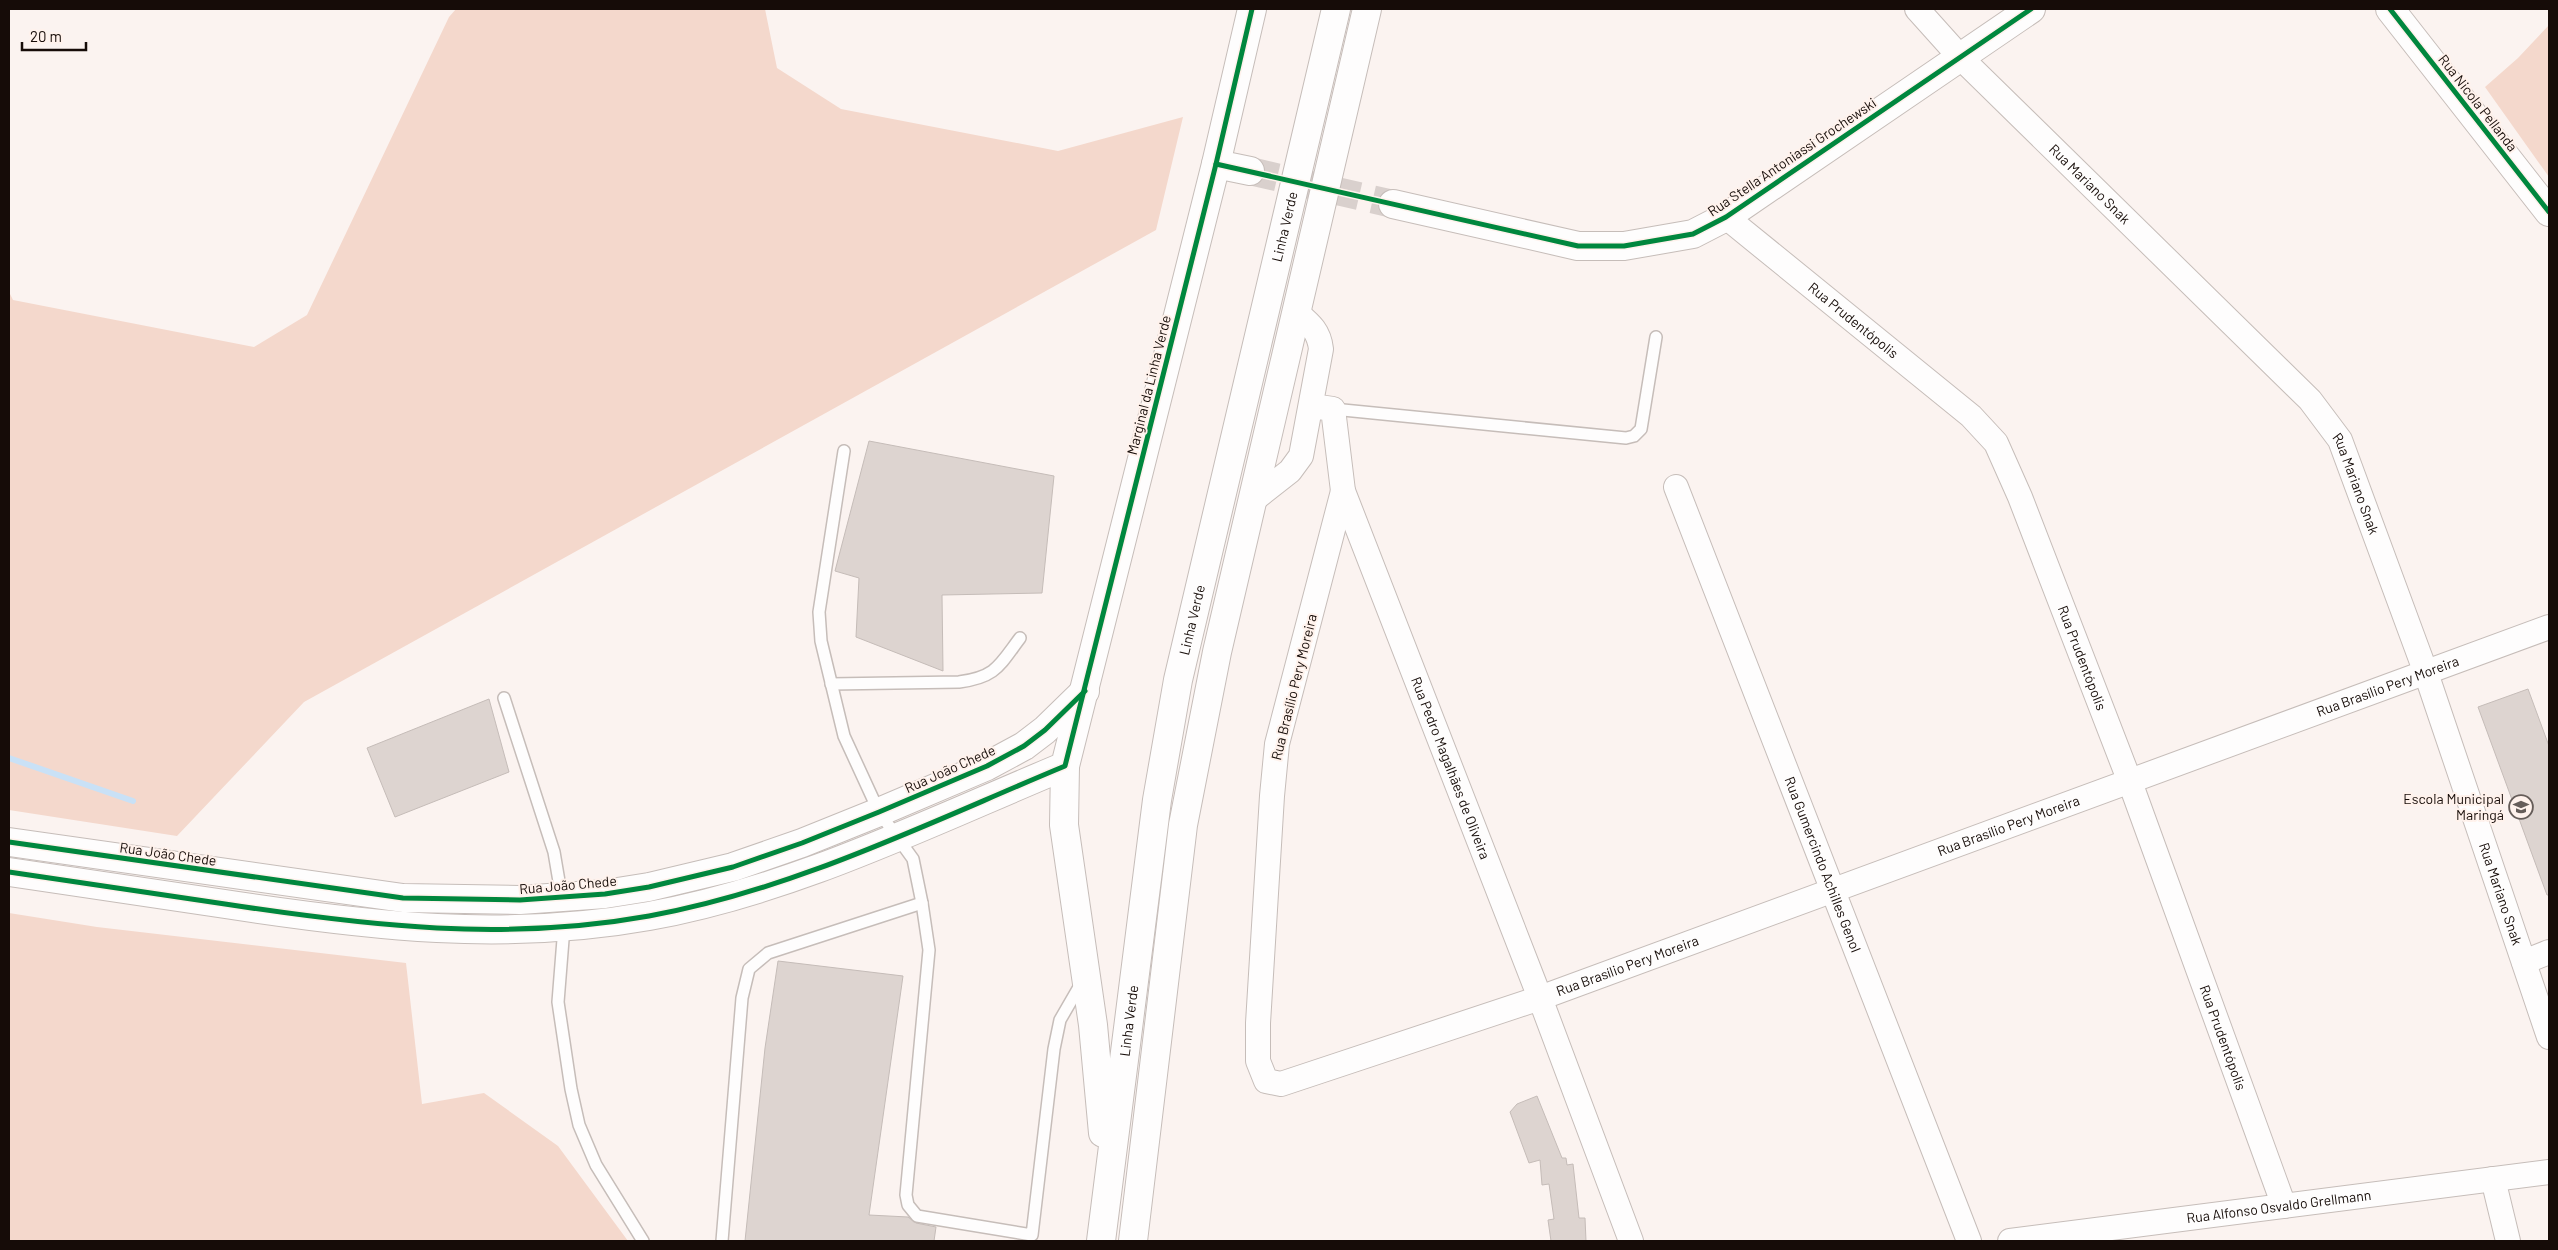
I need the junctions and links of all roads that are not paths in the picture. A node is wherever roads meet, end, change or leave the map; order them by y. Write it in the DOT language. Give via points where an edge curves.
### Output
graph roads {
  1 [pos="1252,9"];
  2 [pos="1336,9"];
  3 [pos="1367,9"];
  4 [pos="1917,9"];
  5 [pos="2030,9"];
  6 [pos="2390,9"];
  7 [pos="1961,58"];
  8 [pos="1216,164"];
  9 [pos="1250,171"];
  10 [pos="1393,204"];
  11 [pos="2549,212"];
  12 [pos="1726,217"];
  13 [pos="1296,313"];
  14 [pos="1656,337"];
  15 [pos="1323,407"];
  16 [pos="844,452"];
  17 [pos="1676,487"];
  18 [pos="1343,491"];
  19 [pos="1252,501"];
  20 [pos="2549,627"];
  21 [pos="1020,638"];
  22 [pos="2426,673"];
  23 [pos="831,684"];
  24 [pos="1085,691"];
  25 [pos="504,698"];
  26 [pos="1065,766"];
  27 [pos="2130,782"];
  28 [pos="879,812"];
  29 [pos="895,837"];
  30 [pos="9,842"];
  31 [pos="9,872"];
  32 [pos="232,875"];
  33 [pos="1833,891"];
  34 [pos="922,903"];
  35 [pos="228,905"];
  36 [pos="563,913"];
  37 [pos="2549,952"];
  38 [pos="2524,962"];
  39 [pos="1086,974"];
  40 [pos="1540,998"];
  41 [pos="2549,1037"];
  42 [pos="2549,1172"];
  43 [pos="2493,1179"];
  44 [pos="1108,1184"];
  45 [pos="2284,1206"];
  46 [pos="1007,1236"];
  47 [pos="1033,1238"];
  48 [pos="643,1241"];
  49 [pos="722,1241"];
  50 [pos="1101,1241"];
  51 [pos="1133,1241"];
  52 [pos="1631,1241"];
  53 [pos="1969,1241"];
  54 [pos="2010,1241"];
  55 [pos="2015,1241"];
  56 [pos="2508,1241"];
  1 -- 8 [label="main road, Marginal da Linha Verde"];
  2 -- 44 [label="main road, Linha Verde" via="1178,680 1157,800"];
  3 -- 13 [label="main road"];
  4 -- 7 [label="street, Rua Mariano Snak"];
  5 -- 7 [label="main road, Rua Stella Antoniassi Grochewski"];
  6 -- 11 [label="main road, Rua Nicola Pellanda"];
  7 -- 12 [label="main road, Rua Stella Antoniassi Grochewski"];
  7 -- 22 [label="street, Rua Mariano Snak" via="2310,400 2340,440"];
  8 -- 9 [label="main road"];
  8 -- 24 [label="main road, Marginal da Linha Verde"];
  10 -- 12 [label="main road, Rua Stella Antoniassi Grochewski" via="1578,246 1624,246 1693,234"];
  12 -- 27 [label="street, Rua Prudentópolis" via="1971,416 1996,443"];
  13 -- 15 [label="street, Rua Pedro Magalhães de Oliveira" via="1314,328 1320,338"];
  13 -- 19 [label="main road"];
  14 -- 15 [label="lane" via="1641,428 1634,436 1626,438"];
  15 -- 18 [label="street, Rua Pedro Magalhães de Oliveira"];
  15 -- 19 [label="street" via="1301,456 1290,470"];
  16 -- 23 [label="lane" via="819,612 820,641"];
  17 -- 33 [label="street, Rua Gumercindo Achilles Genol"];
  18 -- 40 [label="street, Rua Pedro Magalhães de Oliveira"];
  18 -- 40 [label="street, Rua Brasílio Pery Moreira" via="1277,744 1258,1023 1258,1060 1266,1081 1281,1084"];
  19 -- 51 [label="main road" via="1215,662 1183,825"];
  20 -- 22 [label="street, Rua Brasílio Pery Moreira"];
  21 -- 23 [label="lane" via="994,672 976,680"];
  22 -- 27 [label="street, Rua Brasílio Pery Moreira"];
  22 -- 38 [label="street, Rua Mariano Snak"];
  23 -- 28 [label="lane" via="844,736"];
  24 -- 26 [label="main road, Marginal da Linha Verde"];
  24 -- 28 [label="main road, Rua João Chede" via="1024,746 987,766"];
  25 -- 36 [label="lane" via="554,852"];
  26 -- 29 [label="main road, Rua João Chede"];
  26 -- 39 [label="main road, Marginal da Linha Verde" via="1064,825"];
  27 -- 33 [label="street, Rua Brasílio Pery Moreira"];
  27 -- 45 [label="street, Rua Prudentópolis"];
  28 -- 29 [label="lane"];
  28 -- 36 [label="main road, Rua João Chede" via="732,867 649,887"];
  29 -- 34 [label="lane" via="913,859"];
  29 -- 36 [label="main road, Rua João Chede" via="792,878 708,903 651,916"];
  30 -- 32 [label="main road, Rua João Chede"];
  31 -- 35 [label="main road, Rua João Chede"];
  32 -- 35 [label="main road"];
  32 -- 36 [label="main road, Rua João Chede" via="404,898 485,901"];
  33 -- 40 [label="street, Rua Brasílio Pery Moreira"];
  33 -- 53 [label="street, Rua Gumercindo Achilles Genol"];
  34 -- 46 [label="lane" via="928,950 906,1194 908,1205 917,1216"];
  34 -- 49 [label="lane" via="768,954 749,969 742,998"];
  35 -- 36 [label="main road, Rua João Chede" via="418,928 501,930"];
  36 -- 48 [label="lane" via="558,1002 579,1125 596,1164"];
  37 -- 38 [label="street"];
  38 -- 41 [label="street, Rua Mariano Snak"];
  39 -- 44 [label="main road, Marginal da Linha Verde"];
  39 -- 47 [label="lane" via="1060,1020 1054,1049"];
  40 -- 52 [label="street, Rua Pedro Magalhães de Oliveira"];
  42 -- 43 [label="street, Rua Alfonso Osvaldo Grellmann"];
  43 -- 45 [label="street, Rua Alfonso Osvaldo Grellmann"];
  43 -- 56 [label="street"];
  44 -- 50 [label="main road, Linha Verde"];
  45 -- 55 [label="street, Rua Alfonso Osvaldo Grellmann"];
  46 -- 47 [label="lane"];
  54 -- 55 [label="street, Rua Alfonso Osvaldo Grellmann"];
}
